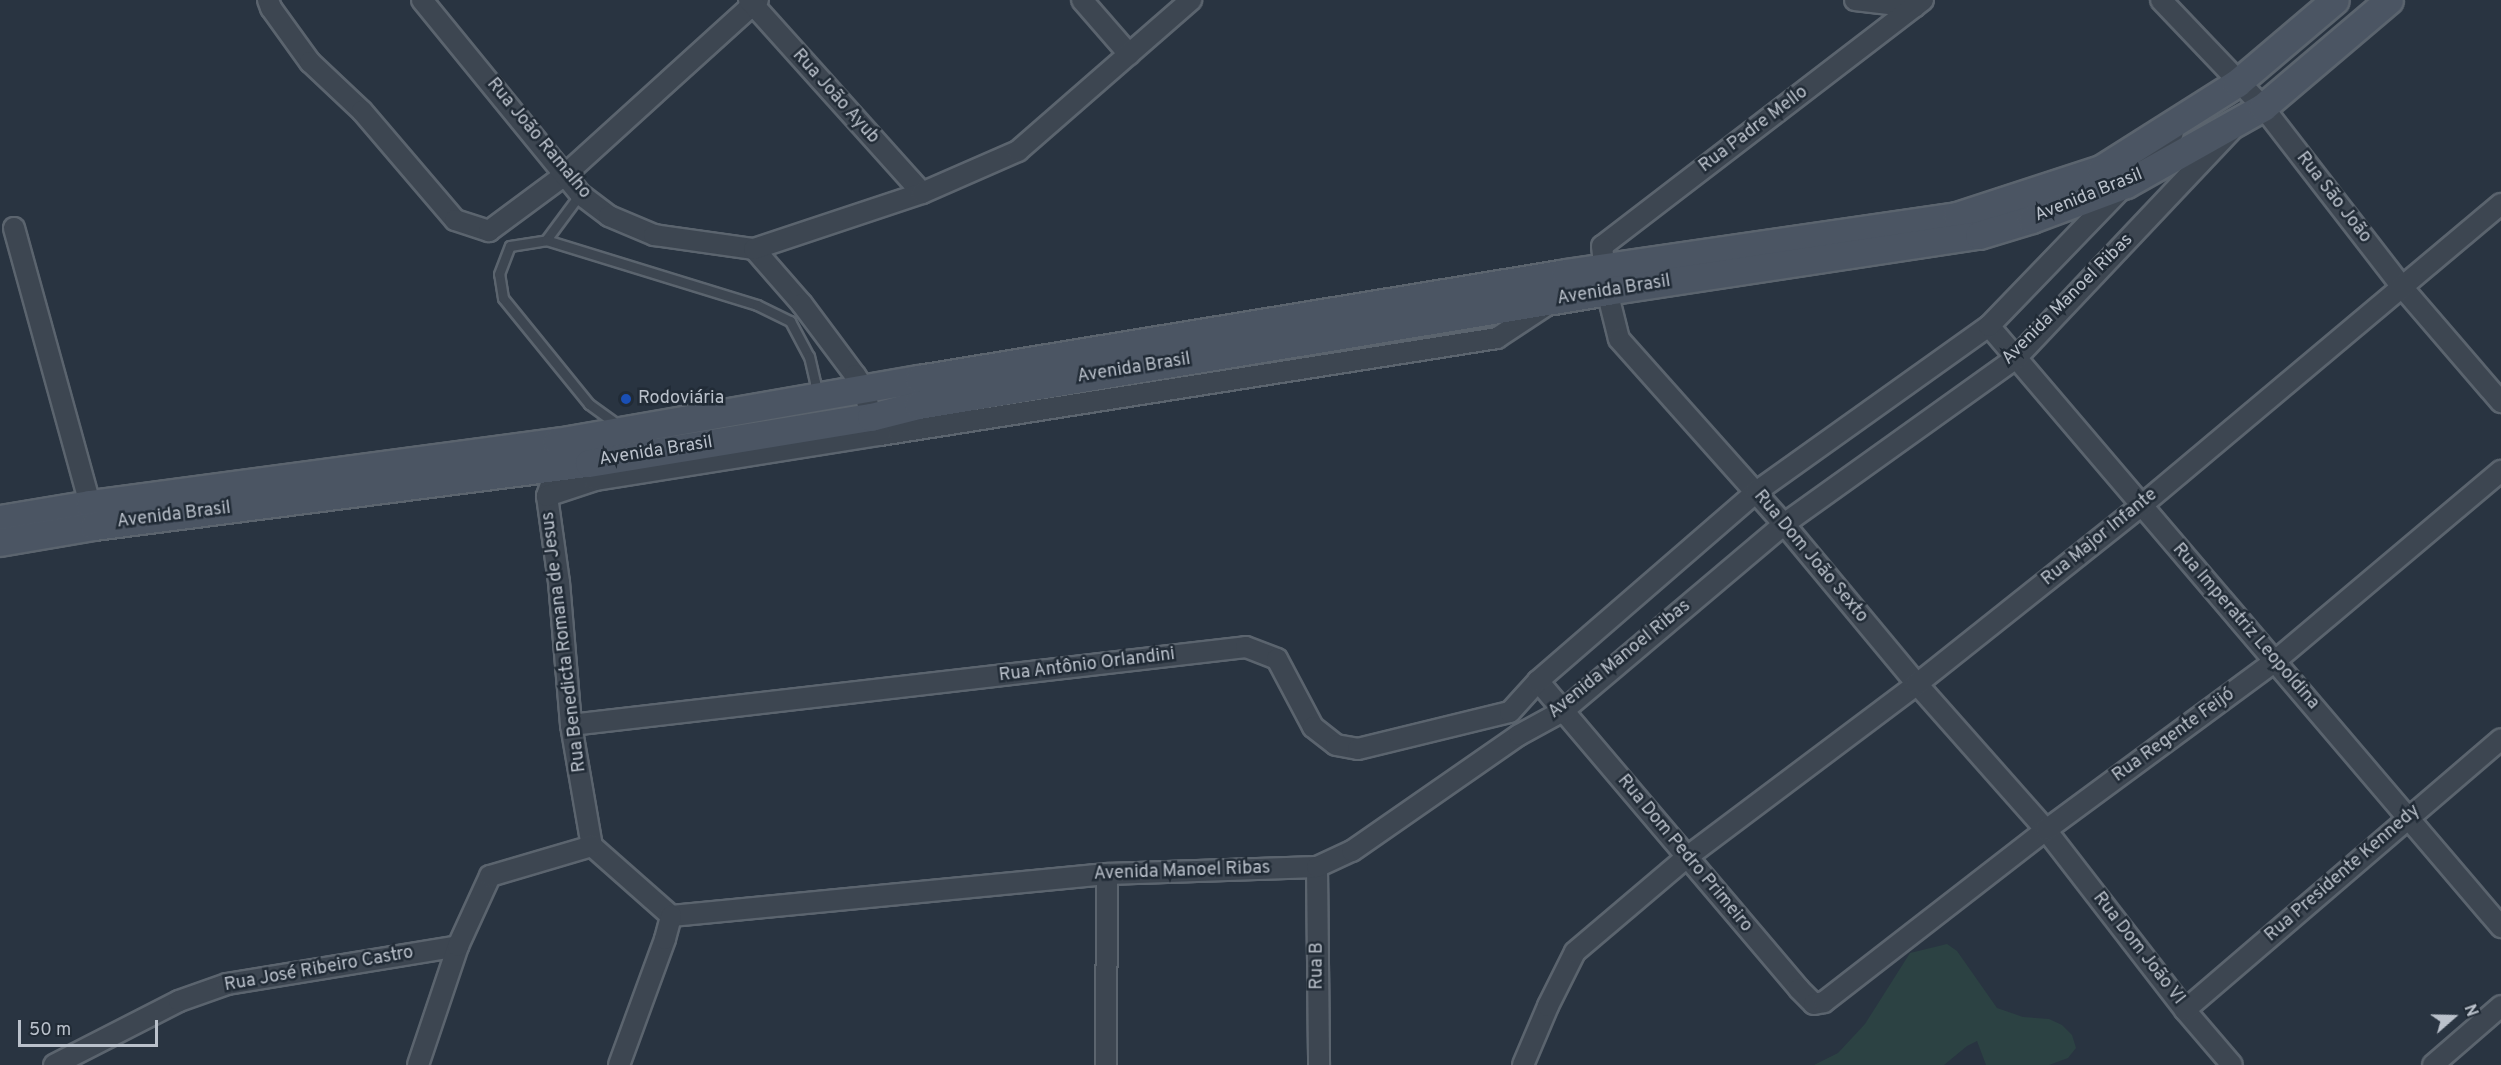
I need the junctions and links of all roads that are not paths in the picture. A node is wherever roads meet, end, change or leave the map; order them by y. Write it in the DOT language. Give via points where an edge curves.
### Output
graph roads {
  1 [pos="268,0"];
  2 [pos="422,0"];
  3 [pos="1082,0"];
  4 [pos="1191,0"];
  5 [pos="1855,0"];
  6 [pos="2160,0"];
  7 [pos="2335,0"];
  8 [pos="2390,0"];
  9 [pos="753,2"];
  10 [pos="1919,4"];
  11 [pos="1129,54"];
  12 [pos="2237,83"];
  13 [pos="2205,103"];
  14 [pos="2254,112"];
  15 [pos="566,174"];
  16 [pos="2126,184"];
  17 [pos="922,193"];
  18 [pos="580,194"];
  19 [pos="2501,204"];
  20 [pos="14,228"];
  21 [pos="546,240"];
  22 [pos="754,249"];
  23 [pos="1605,269"];
  24 [pos="1566,273"];
  25 [pos="2402,287"];
  26 [pos="1553,301"];
  27 [pos="1989,326"];
  28 [pos="2016,358"];
  29 [pos="864,389"];
  30 [pos="918,392"];
  31 [pos="814,398"];
  32 [pos="2501,402"];
  33 [pos="876,426"];
  34 [pos="557,455"];
  35 [pos="590,455"];
  36 [pos="2501,471"];
  37 [pos="1756,492"];
  38 [pos="547,496"];
  39 [pos="90,504"];
  40 [pos="2141,506"];
  41 [pos="1,520"];
  42 [pos="1784,524"];
  43 [pos="2274,662"];
  44 [pos="1538,681"];
  45 [pos="1917,684"];
  46 [pos="1563,711"];
  47 [pos="1510,712"];
  48 [pos="571,725"];
  49 [pos="1519,735"];
  50 [pos="2501,739"];
  51 [pos="2408,819"];
  52 [pos="2046,831"];
  53 [pos="592,846"];
  54 [pos="1687,857"];
  55 [pos="1317,867"];
  56 [pos="1107,874"];
  57 [pos="671,916"];
  58 [pos="2501,927"];
  59 [pos="458,946"];
  60 [pos="1838,991"];
  61 [pos="2501,1006"];
  62 [pos="2185,1010"];
  63 [pos="54,1065"];
  64 [pos="418,1065"];
  65 [pos="619,1065"];
  66 [pos="1106,1065"];
  67 [pos="1319,1065"];
  68 [pos="1523,1065"];
  69 [pos="2232,1065"];
  70 [pos="2433,1065"];
  1 -- 15 [label="street" via="310,62 362,111 455,220 489,231"];
  2 -- 15 [label="street, Rua João Ramalho"];
  3 -- 11 [label="street"];
  4 -- 11 [label="street"];
  5 -- 10 [label="street"];
  6 -- 12 [label="street, Rua São João"];
  7 -- 12 [label="main road, Avenida Manoel Ribas"];
  8 -- 14 [label="main road, Avenida Manoel Ribas"];
  9 -- 15 [label="street"];
  9 -- 17 [label="street, Rua João Ayub"];
  10 -- 23 [label="street, Rua Padre Mello"];
  11 -- 17 [label="street" via="1018,151"];
  12 -- 13 [label="main road, Avenida Manoel Ribas"];
  12 -- 14 [label="street, Rua São João"];
  13 -- 16 [label="street, Avenida Manoel Ribas" via="2144,161"];
  13 -- 23 [label="main road, Avenida Brasil" via="2101,169 1957,216"];
  14 -- 16 [label="main road, Avenida Brasil"];
  14 -- 25 [label="street, Rua São João"];
  14 -- 28 [label="street, Avenida Manoel Ribas"];
  15 -- 18 [label="street, Rua João Ramalho"];
  16 -- 23 [label="main road, Avenida Brasil" via="1979,235"];
  16 -- 27 [label="street, Avenida Manoel Ribas"];
  17 -- 22 [label="street"];
  18 -- 21 [label="lane"];
  18 -- 22 [label="street, Rua João Ramalho" via="609,216 654,236"];
  19 -- 25 [label="street, Rua Major Infante"];
  20 -- 39 [label="street"];
  21 -- 31 [label="lane" via="757,305 790,321 809,356"];
  21 -- 35 [label="lane" via="510,246 499,274 503,298 589,404 619,426"];
  22 -- 29 [label="street" via="802,304"];
  23 -- 24 [label="main road, Avenida Brasil"];
  23 -- 26 [label="main road, Avenida Brasil"];
  23 -- 37 [label="street, Rua Dom João Sexto" via="1619,339"];
  24 -- 26 [label="street"];
  24 -- 30 [label="main road, Avenida Brasil"];
  25 -- 32 [label="street, Rua São João"];
  25 -- 40 [label="street, Rua Major Infante"];
  26 -- 30 [label="main road, Avenida Brasil"];
  26 -- 33 [label="street" via="1497,338"];
  27 -- 28 [label="street, Rua Imperatriz Leopoldina"];
  27 -- 37 [label="street, Avenida Manoel Ribas"];
  28 -- 40 [label="street, Rua Imperatriz Leopoldina"];
  28 -- 42 [label="street, Avenida Manoel Ribas"];
  29 -- 30 [label="main road, Avenida Brasil"];
  29 -- 31 [label="main road, Avenida Brasil"];
  29 -- 33 [label="street"];
  30 -- 33 [label="main road, Avenida Brasil"];
  31 -- 35 [label="main road, Avenida Brasil"];
  33 -- 35 [label="main road, Avenida Brasil"];
  34 -- 35 [label="main road, Avenida Brasil"];
  34 -- 38 [label="street, Rua Benedicta Romana de Jesus"];
  34 -- 39 [label="main road, Avenida Brasil"];
  34 -- 41 [label="main road, Avenida Brasil" via="94,526"];
  35 -- 38 [label="street"];
  36 -- 43 [label="street, Rua Regente Feijó"];
  37 -- 42 [label="street, Rua Dom João Sexto"];
  37 -- 44 [label="street, Avenida Manoel Ribas"];
  38 -- 48 [label="street, Rua Benedicta Romana de Jesus"];
  39 -- 41 [label="main road, Avenida Brasil"];
  40 -- 43 [label="street, Rua Imperatriz Leopoldina"];
  40 -- 45 [label="street, Rua Major Infante"];
  42 -- 45 [label="street, Rua Dom João Sexto"];
  42 -- 46 [label="street, Avenida Manoel Ribas"];
  43 -- 51 [label="street, Rua Imperatriz Leopoldina"];
  43 -- 52 [label="street, Rua Regente Feijó"];
  44 -- 46 [label="street, Rua Dom Pedro Primeiro"];
  44 -- 47 [label="street"];
  45 -- 52 [label="street, Rua Dom João Sexto"];
  45 -- 54 [label="street, Rua Major Infante"];
  46 -- 49 [label="street, Avenida Manoel Ribas"];
  46 -- 54 [label="street, Rua Dom Pedro Primeiro"];
  47 -- 48 [label="street, Rua Antônio Orlandini" via="1358,749 1336,745 1313,727 1277,659 1246,647"];
  47 -- 49 [label="street"];
  48 -- 53 [label="street, Rua Benedicta Romana de Jesus"];
  49 -- 55 [label="street, Avenida Manoel Ribas" via="1352,851"];
  50 -- 51 [label="street, Rua Presidente Kennedy"];
  51 -- 58 [label="street, Rua Imperatriz Leopoldina"];
  51 -- 62 [label="street, Rua Presidente Kennedy"];
  52 -- 60 [label="street, Rua Regente Feijó"];
  52 -- 62 [label="street, Rua Dom João VI"];
  53 -- 57 [label="street"];
  53 -- 59 [label="street" via="490,876"];
  54 -- 60 [label="street, Rua Dom Pedro Primeiro" via="1814,1004 1824,1002"];
  54 -- 68 [label="street, Rua Major Infante" via="1575,952"];
  55 -- 56 [label="street, Avenida Manoel Ribas"];
  55 -- 67 [label="street, Rua B"];
  56 -- 57 [label="street, Avenida Manoel Ribas"];
  56 -- 66 [label="street"];
  57 -- 65 [label="street"];
  59 -- 63 [label="street, Rua José Ribeiro Castro" via="227,984 179,1001"];
  59 -- 64 [label="street"];
  61 -- 70 [label="street"];
  62 -- 69 [label="street, Rua Dom João VI"];
}
